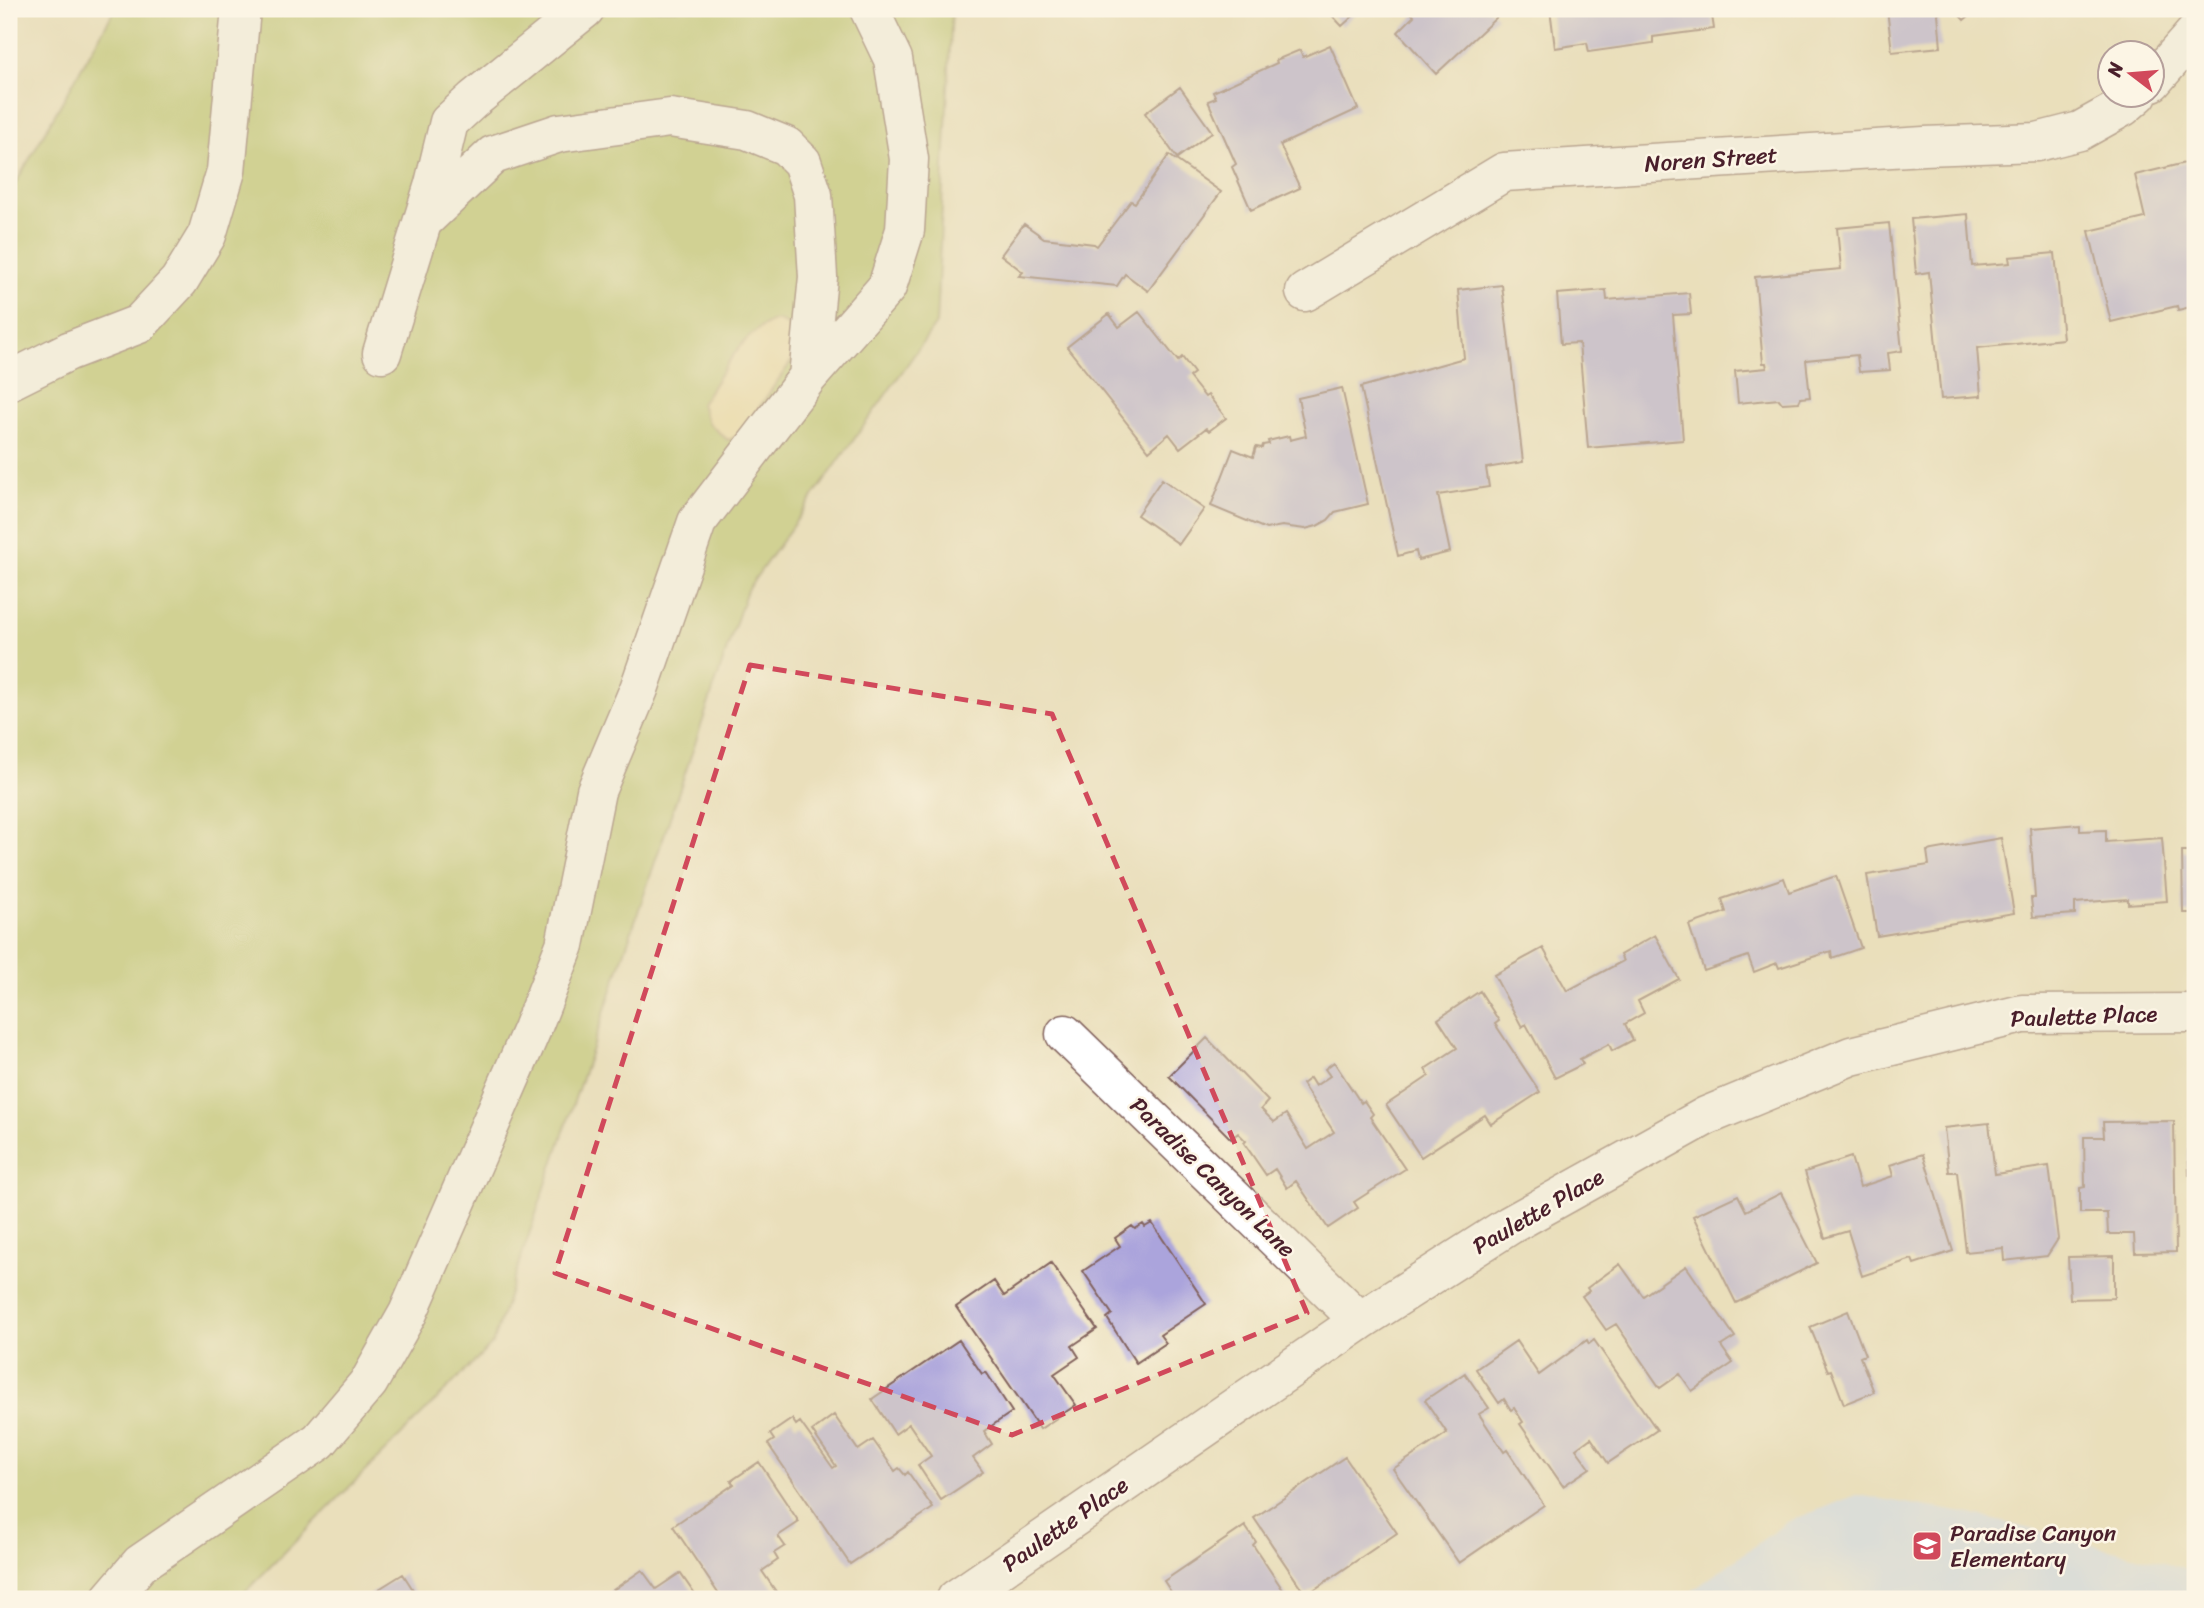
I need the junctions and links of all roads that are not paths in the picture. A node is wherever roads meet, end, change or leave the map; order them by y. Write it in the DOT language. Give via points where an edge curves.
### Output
graph roads {
  1 [pos="241,9"];
  2 [pos="585,9"];
  3 [pos="869,9"];
  4 [pos="2195,33"];
  5 [pos="2166,65"];
  6 [pos="2121,108"];
  7 [pos="423,222"];
  8 [pos="1305,292"];
  9 [pos="382,353"];
  10 [pos="808,377"];
  11 [pos="9,381"];
  12 [pos="2195,1013"];
  13 [pos="1065,1034"];
  14 [pos="1360,1321"];
  15 [pos="110,1599"];
  16 [pos="956,1599"];
  1 -- 11 [label="street" via="226,171 207,235 179,281 139,324"];
  2 -- 7 [label="street" via="449,122"];
  3 -- 10 [label="street" via="893,59 909,159 905,230 887,287"];
  4 -- 5 [label="street"];
  6 -- 8 [label="street, Noren Street" via="2080,131 2037,142 1504,172"];
  7 -- 9 [label="street"];
  7 -- 10 [label="street" via="493,155 559,133 670,118 747,130 786,146 802,162 813,195 818,277"];
  10 -- 15 [label="street" via="697,522 639,689 596,791 565,946 408,1313 369,1382 319,1441 140,1564"];
  12 -- 14 [label="street, Paulette Place" via="2022,1014 1851,1056 1706,1116 1510,1225"];
  13 -- 14 [label="street, Paradise Canyon Lane"];
  14 -- 16 [label="street, Paulette Place"];
}
